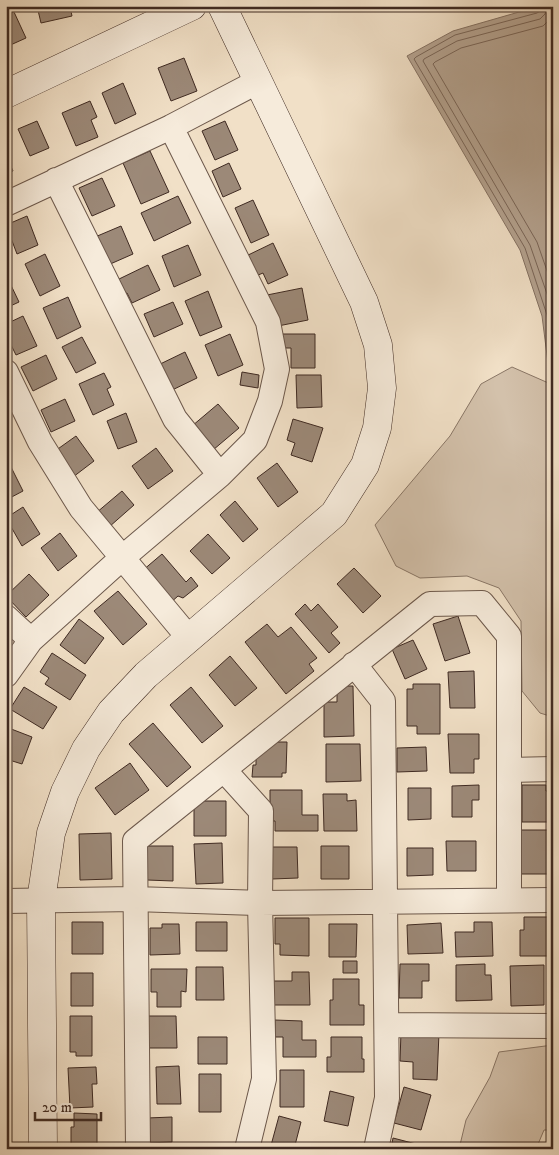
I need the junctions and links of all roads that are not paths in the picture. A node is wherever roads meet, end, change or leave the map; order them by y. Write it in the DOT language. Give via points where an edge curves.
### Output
graph roads {
  1 [pos="192,6"];
  2 [pos="222,6"];
  3 [pos="258,82"];
  4 [pos="6,94"];
  5 [pos="171,126"];
  6 [pos="56,180"];
  7 [pos="6,204"];
  8 [pos="6,372"];
  9 [pos="220,475"];
  10 [pos="122,558"];
  11 [pos="6,617"];
  12 [pos="189,638"];
  13 [pos="31,640"];
  14 [pos="354,664"];
  15 [pos="6,675"];
  16 [pos="553,769"];
  17 [pos="224,770"];
  18 [pos="509,770"];
  19 [pos="41,900"];
  20 [pos="134,900"];
  21 [pos="509,900"];
  22 [pos="553,900"];
  23 [pos="6,901"];
  24 [pos="385,901"];
  25 [pos="260,903"];
  26 [pos="388,1025"];
  27 [pos="553,1026"];
  28 [pos="43,1149"];
  29 [pos="138,1149"];
  30 [pos="247,1149"];
  31 [pos="376,1149"];
  1 -- 4 [label="street"];
  2 -- 3 [label="street"];
  3 -- 5 [label="street"];
  3 -- 12 [label="street" via="364,302 378,345 382,388 377,428 365,465 334,514"];
  5 -- 6 [label="street"];
  5 -- 9 [label="street" via="268,322 277,369 270,401 255,440"];
  6 -- 7 [label="street"];
  6 -- 9 [label="street" via="175,419"];
  8 -- 10 [label="street" via="40,442 81,508"];
  9 -- 10 [label="street"];
  10 -- 12 [label="street"];
  10 -- 13 [label="street"];
  11 -- 13 [label="street"];
  12 -- 19 [label="street" via="146,675 111,712 86,749 65,792 51,833"];
  13 -- 15 [label="street"];
  14 -- 17 [label="street"];
  14 -- 18 [label="street" via="430,604 482,603 509,636"];
  14 -- 24 [label="street" via="383,701"];
  16 -- 18 [label="street"];
  17 -- 20 [label="street" via="135,842"];
  17 -- 25 [label="street" via="262,812"];
  18 -- 21 [label="street"];
  19 -- 20 [label="street"];
  19 -- 23 [label="street"];
  19 -- 28 [label="street"];
  20 -- 25 [label="street"];
  20 -- 29 [label="street"];
  21 -- 22 [label="street"];
  21 -- 24 [label="street"];
  24 -- 25 [label="street"];
  24 -- 26 [label="street"];
  25 -- 30 [label="street" via="264,1079"];
  26 -- 27 [label="street"];
  26 -- 31 [label="street" via="387,1098"];
}
